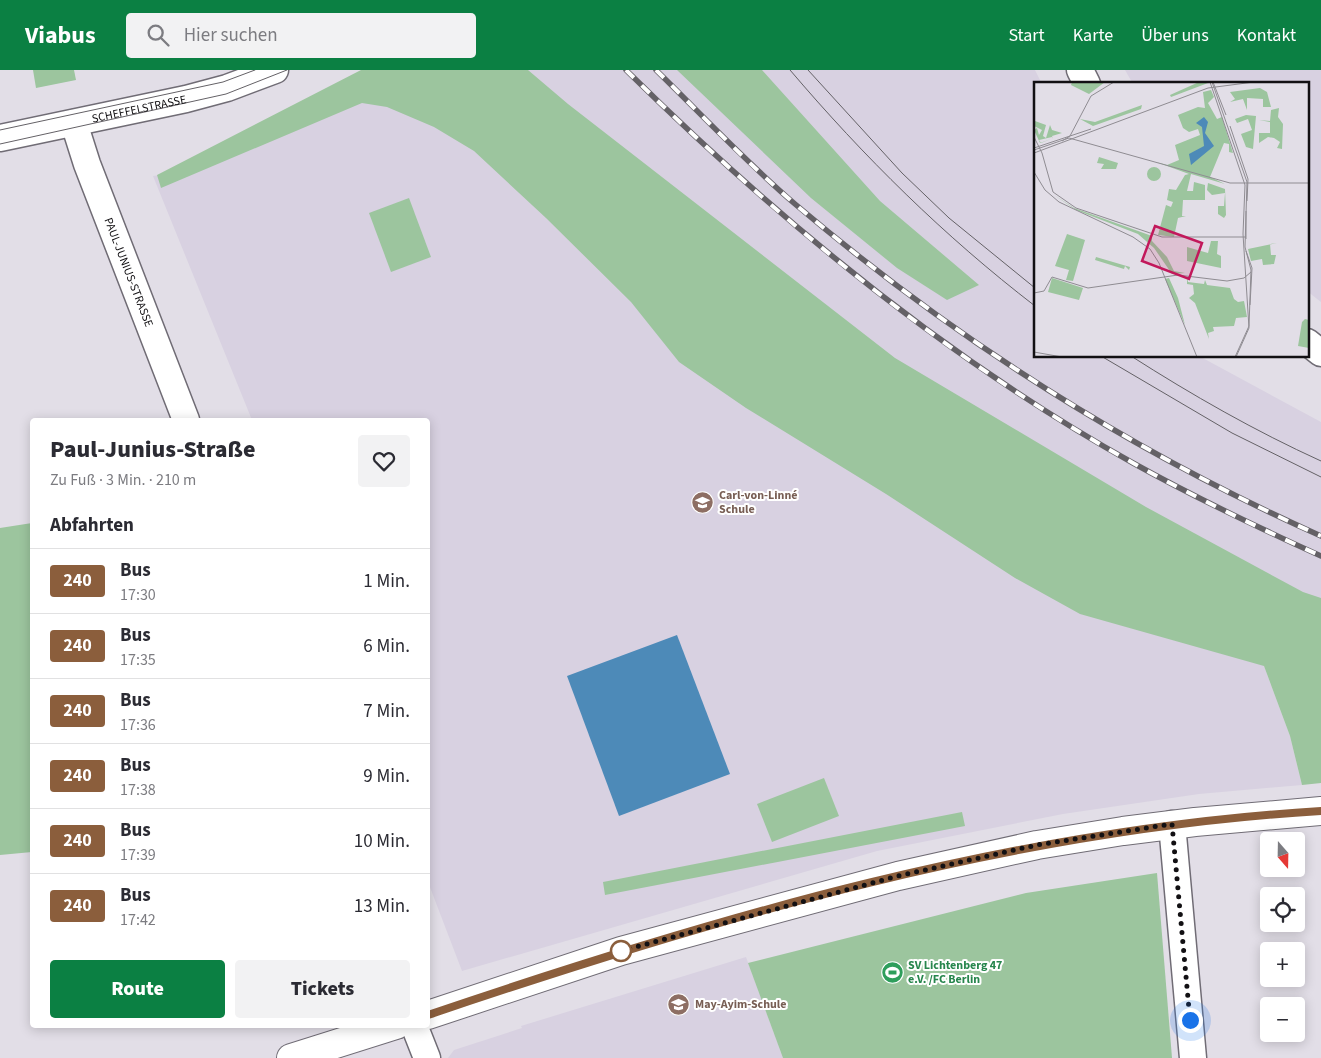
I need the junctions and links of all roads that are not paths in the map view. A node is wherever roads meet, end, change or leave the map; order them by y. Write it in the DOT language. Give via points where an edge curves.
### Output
graph roads {
  1 [pos="275,70"];
  2 [pos="1080,70"];
  3 [pos="1086,82"];
  4 [pos="74,123"];
  5 [pos="0,138"];
  6 [pos="1308,343"];
  7 [pos="1321,354"];
  8 [pos="185,418"];
  9 [pos="1321,811"];
  10 [pos="1172,824"];
  11 [pos="430,1014"];
  12 [pos="386,1028"];
  13 [pos="415,1028"];
  14 [pos="291,1058"];
  15 [pos="427,1058"];
  16 [pos="1193,1058"];
  1 -- 4 [label="street, SCHEFFELSTRASSE" via="227,88"];
  2 -- 3 [label="street"];
  4 -- 5 [label="street, SCHEFFELSTRASSE"];
  4 -- 8 [label="street, PAUL-JUNIUS-STRASSE"];
  6 -- 7 [label="street"];
  9 -- 10 [label="main road"];
  10 -- 11 [label="main road" via="1037,845 898,876 613,953"];
  10 -- 16 [label="street"];
  12 -- 14 [label="main road"];
  13 -- 15 [label="street"];
}
